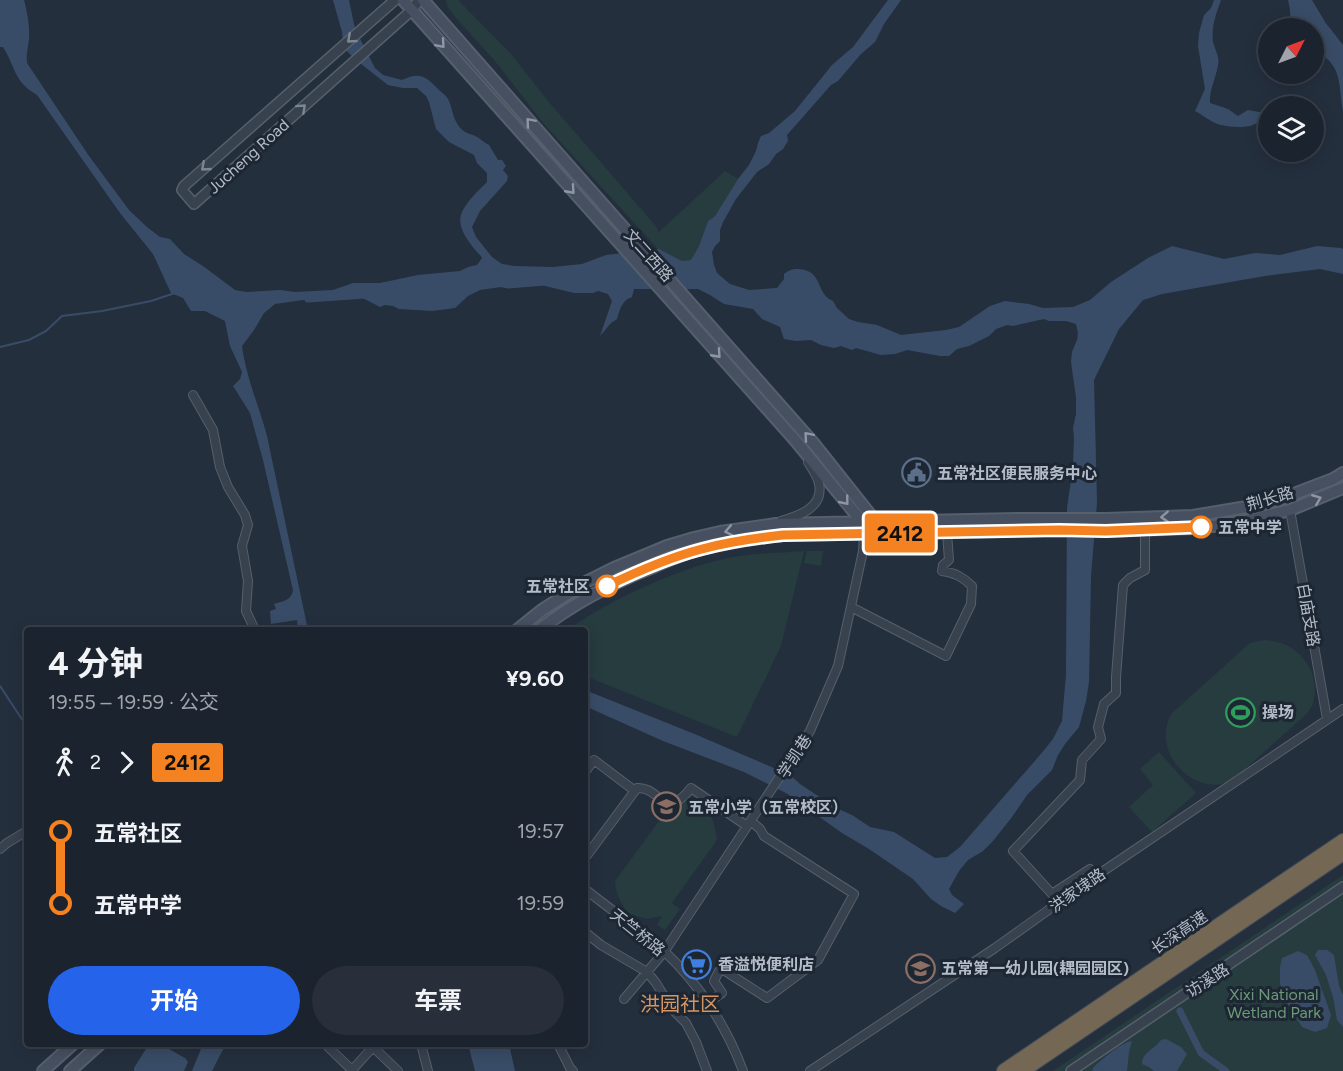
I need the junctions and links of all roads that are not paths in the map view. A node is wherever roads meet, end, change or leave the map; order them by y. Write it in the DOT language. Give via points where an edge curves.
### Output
graph roads {
  1 [pos="395,0"];
  2 [pos="403,0"];
  3 [pos="421,0"];
  4 [pos="412,10"];
  5 [pos="193,395"];
  6 [pos="795,440"];
  7 [pos="1343,473"];
  8 [pos="1343,488"];
  9 [pos="1290,510"];
  10 [pos="769,524"];
  11 [pos="1060,525"];
  12 [pos="864,528"];
  13 [pos="877,528"];
  14 [pos="1145,530"];
  15 [pos="947,533"];
  16 [pos="851,607"];
  17 [pos="254,627"];
  18 [pos="521,627"];
  19 [pos="543,627"];
  20 [pos="1343,709"];
  21 [pos="1327,719"];
  22 [pos="588,756"];
  23 [pos="594,760"];
  24 [pos="588,768"];
  25 [pos="636,791"];
  26 [pos="749,824"];
  27 [pos="24,833"];
  28 [pos="1343,841"];
  29 [pos="0,849"];
  30 [pos="1343,853"];
  31 [pos="588,854"];
  32 [pos="1096,876"];
  33 [pos="1343,888"];
  34 [pos="588,891"];
  35 [pos="588,934"];
  36 [pos="664,952"];
  37 [pos="646,972"];
  38 [pos="624,999"];
  39 [pos="707,1003"];
  40 [pos="70,1047"];
  41 [pos="97,1047"];
  42 [pos="328,1047"];
  43 [pos="371,1047"];
  44 [pos="373,1047"];
  45 [pos="422,1047"];
  46 [pos="560,1047"];
  47 [pos="352,1070"];
  48 [pos="43,1071"];
  49 [pos="70,1071"];
  50 [pos="398,1071"];
  51 [pos="428,1071"];
  52 [pos="573,1071"];
  53 [pos="707,1071"];
  54 [pos="743,1071"];
  55 [pos="810,1071"];
  56 [pos="1004,1071"];
  57 [pos="1022,1071"];
  58 [pos="1071,1071"];
  1 -- 4 [label="street, Jucheng Road, one-way" via="184,186 182,190 192,202 195,204"];
  2 -- 4 [label="main road, 文二西路"];
  3 -- 4 [label="street, Jucheng Road"];
  13 -- 3 [label="main road, 文二西路, one-way" via="815,445"];
  4 -- 6 [label="main road, 文二西路, one-way"];
  5 -- 17 [label="street" via="213,430 219,466 248,525 242,546 248,581 246,611"];
  6 -- 10 [label="street" via="819,484 818,500 801,515"];
  6 -- 12 [label="main road, 文二西路, one-way"];
  7 -- 11 [label="main road, 荆长路, one-way" via="1253,506 1192,516"];
  9 -- 8 [label="main road, 荆长路, one-way"];
  9 -- 14 [label="main road, 荆长路" via="1230,524"];
  9 -- 21 [label="street, 白庙支路"];
  10 -- 12 [label="main road"];
  10 -- 18 [label="main road, one-way" via="667,546 586,582"];
  11 -- 13 [label="main road"];
  11 -- 14 [label="main road, 荆长路" via="1106,531"];
  11 -- 15 [label="main road"];
  12 -- 13 [label="main road"];
  12 -- 16 [label="street, 学凯巷"];
  12 -- 19 [label="main road" via="758,538 701,549 621,579"];
  13 -- 15 [label="main road"];
  14 -- 32 [label="street" via="1145,570 1123,585 1116,693 1104,704 1098,727 1101,739 1082,760 1080,780 1013,851 1052,894 1090,869"];
  15 -- 16 [label="street" via="949,560 942,571 954,573 972,586 971,604 946,656"];
  16 -- 26 [label="street, 学凯巷" via="838,666 810,731"];
  20 -- 21 [label="street, 洪家埭路"];
  21 -- 32 [label="street, 洪家埭路"];
  22 -- 23 [label="street"];
  23 -- 24 [label="street"];
  23 -- 25 [label="street"];
  25 -- 26 [label="street" via="643,788 669,803 685,796 691,788"];
  25 -- 31 [label="street"];
  26 -- 36 [label="street, 学凯巷"];
  26 -- 39 [label="street" via="854,894 818,960 767,998 725,970 714,981 722,993"];
  27 -- 29 [label="street"];
  28 -- 56 [label="highway, 长深高速"];
  30 -- 57 [label="highway, 长深高速"];
  32 -- 55 [label="street, 洪家埭路" via="987,954"];
  33 -- 58 [label="street, 访溪路"];
  34 -- 36 [label="street, 天竺桥路"];
  35 -- 37 [label="street"];
  36 -- 37 [label="street, 学凯巷"];
  36 -- 39 [label="street, 天竺桥路"];
  37 -- 38 [label="street, 学凯巷"];
  37 -- 53 [label="street" via="686,1023"];
  39 -- 54 [label="street, 天竺桥路"];
  40 -- 48 [label="main road"];
  41 -- 49 [label="main road"];
  42 -- 47 [label="street"];
  43 -- 47 [label="street"];
  44 -- 50 [label="street"];
  45 -- 51 [label="street"];
  46 -- 52 [label="street"];
}
